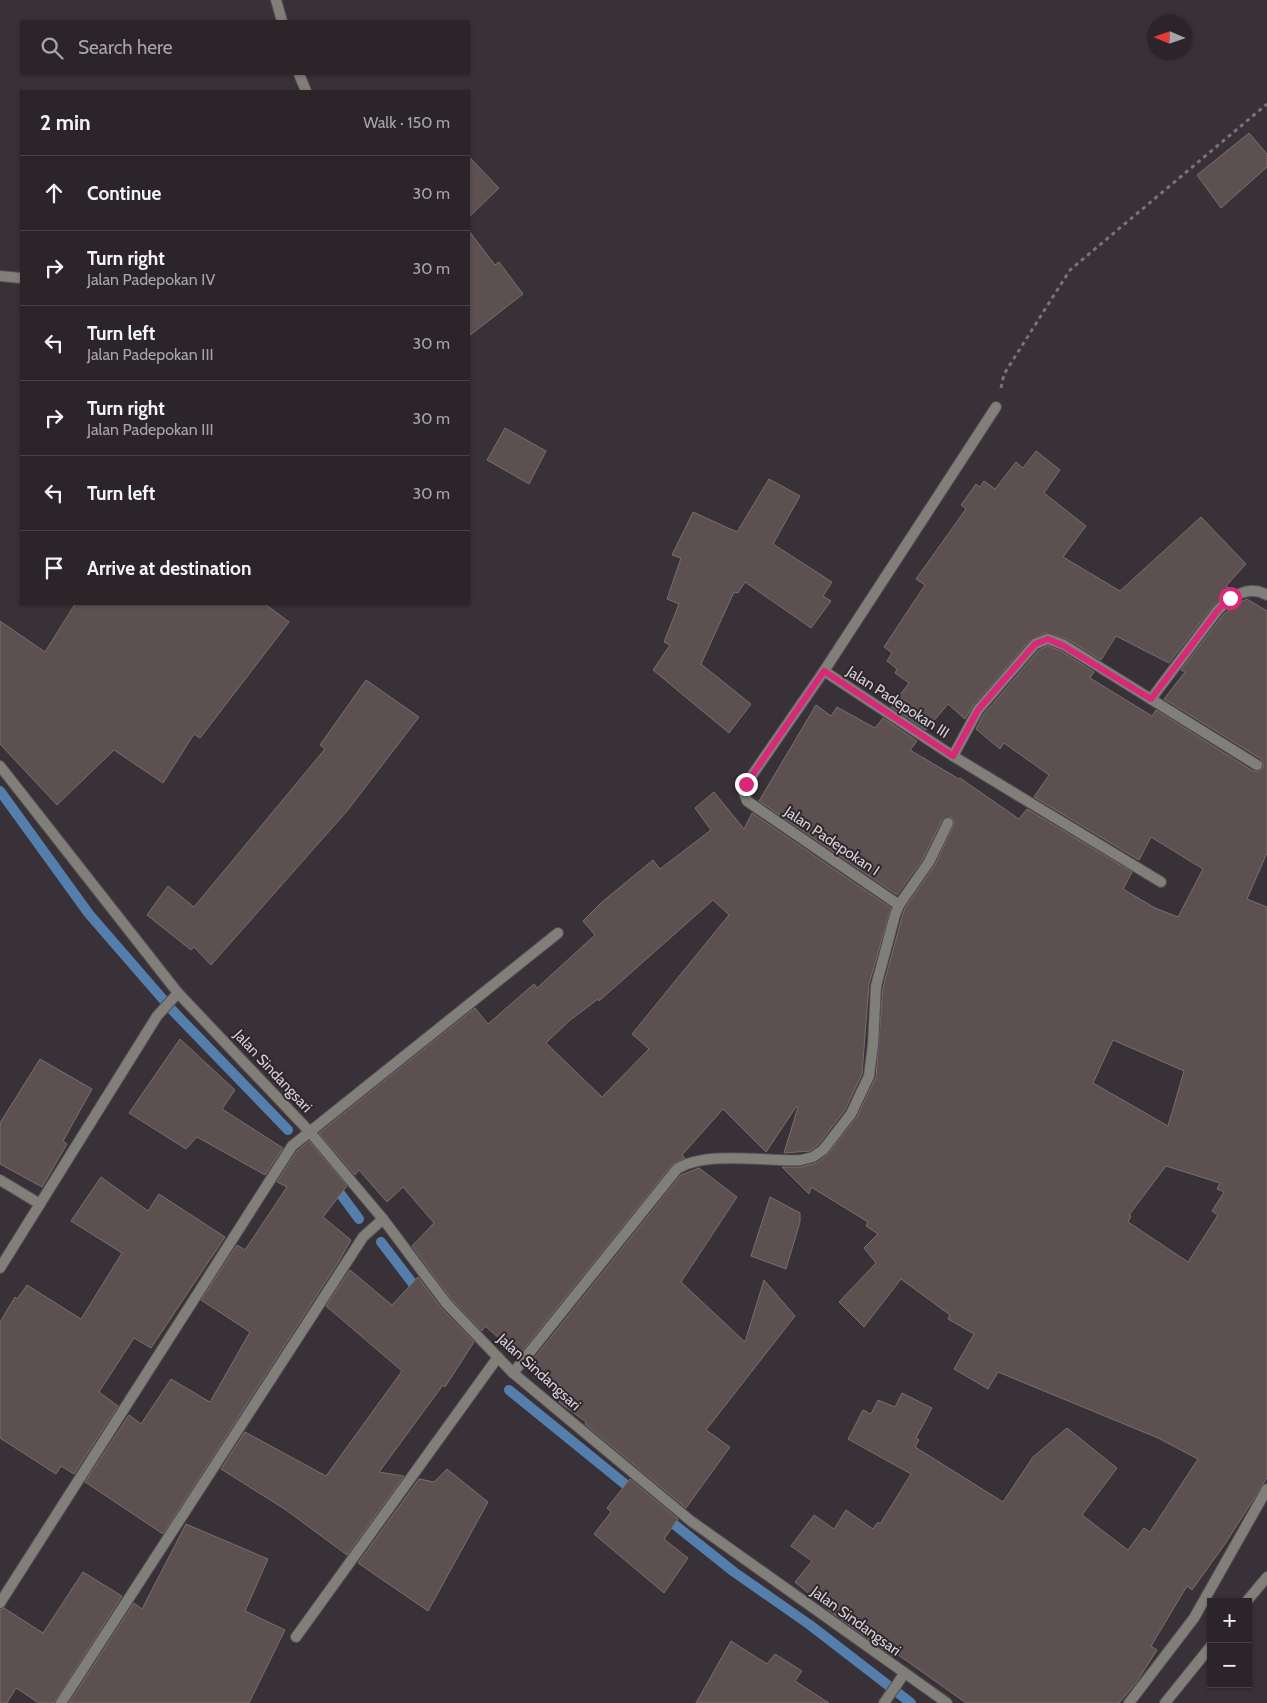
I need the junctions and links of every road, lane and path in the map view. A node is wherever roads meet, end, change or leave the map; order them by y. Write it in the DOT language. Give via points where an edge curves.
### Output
graph roads {
  1 [pos="276,0"];
  2 [pos="282,20"];
  3 [pos="299,75"];
  4 [pos="306,90"];
  5 [pos="1267,104"];
  6 [pos="0,276"];
  7 [pos="20,278"];
  8 [pos="996,407"];
  9 [pos="1267,594"];
  10 [pos="824,671"];
  11 [pos="1151,699"];
  12 [pos="953,756"];
  13 [pos="1257,765"];
  14 [pos="0,766"];
  15 [pos="948,824"];
  16 [pos="1161,882"];
  17 [pos="899,905"];
  18 [pos="558,933"];
  19 [pos="175,996"];
  20 [pos="309,1131"];
  21 [pos="0,1180"];
  22 [pos="40,1204"];
  23 [pos="383,1219"];
  24 [pos="0,1268"];
  25 [pos="498,1357"];
  26 [pos="512,1373"];
  27 [pos="1267,1489"];
  28 [pos="1267,1577"];
  29 [pos="1249,1598"];
  30 [pos="0,1604"];
  31 [pos="296,1637"];
  32 [pos="1207,1651"];
  33 [pos="901,1677"];
  34 [pos="62,1703"];
  35 [pos="884,1703"];
  36 [pos="947,1703"];
  37 [pos="1129,1703"];
  38 [pos="1165,1703"];
  1 -- 2 [label="street"];
  3 -- 4 [label="street"];
  5 -- 8 [label="path" via="1070,270 1004,374"];
  6 -- 7 [label="street"];
  8 -- 10 [label="street"];
  9 -- 11 [label="street" via="1252,590 1230,598"];
  10 -- 12 [label="street, Jalan Padepokan III"];
  10 -- 17 [label="street, Jalan Padepokan I" via="746,784 744,793 748,801"];
  11 -- 12 [label="street, Jalan Padepokan III" via="1048,639 1035,644 978,710"];
  11 -- 13 [label="street"];
  12 -- 16 [label="street"];
  14 -- 19 [label="street, Jalan Sindangsari"];
  15 -- 17 [label="street" via="929,862"];
  17 -- 26 [label="street" via="876,986 874,1044 869,1076 851,1114 823,1150 801,1160 719,1159 685,1164 677,1169"];
  18 -- 20 [label="street"];
  19 -- 20 [label="street, Jalan Sindangsari"];
  19 -- 22 [label="street" via="163,1009"];
  20 -- 23 [label="street, Jalan Sindangsari"];
  20 -- 30 [label="street" via="292,1146"];
  21 -- 22 [label="street"];
  22 -- 24 [label="street"];
  23 -- 25 [label="street, Jalan Sindangsari" via="446,1303"];
  23 -- 34 [label="street" via="358,1246"];
  25 -- 26 [label="street, Jalan Sindangsari"];
  25 -- 31 [label="street"];
  26 -- 33 [label="street, Jalan Sindangsari" via="691,1521"];
  27 -- 37 [label="street" via="1194,1618"];
  28 -- 29 [label="street"];
  32 -- 38 [label="street"];
  33 -- 35 [label="street"];
  33 -- 36 [label="street, Jalan Sindangsari"];
}
